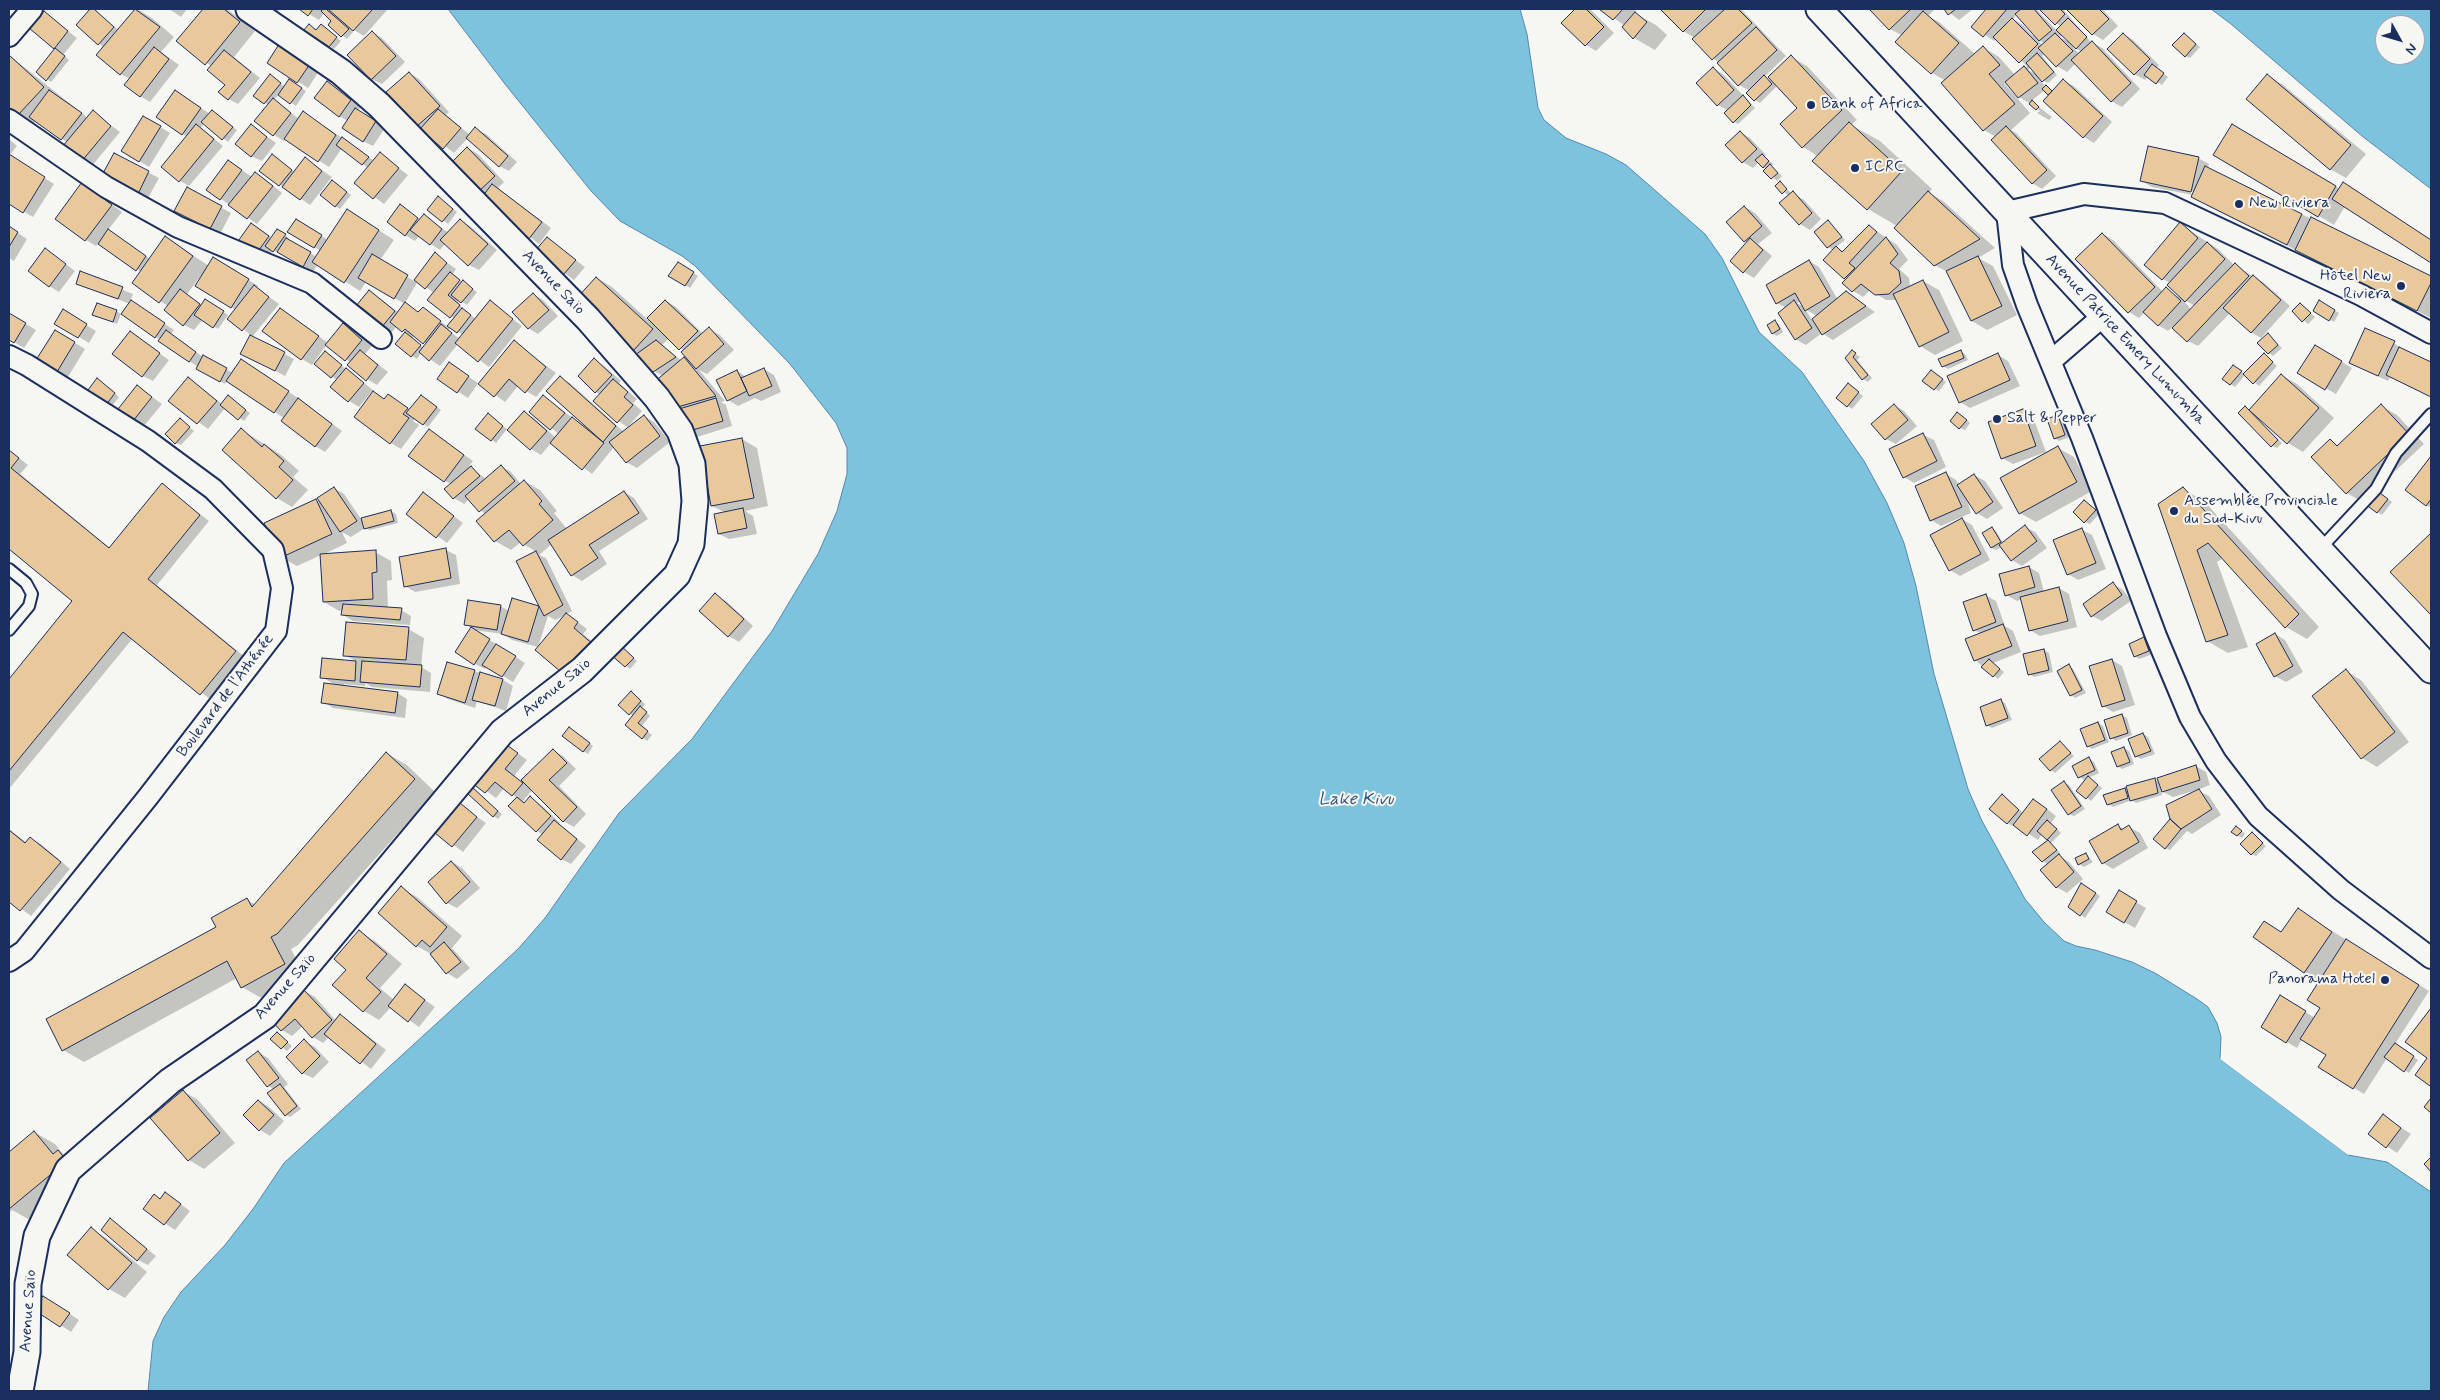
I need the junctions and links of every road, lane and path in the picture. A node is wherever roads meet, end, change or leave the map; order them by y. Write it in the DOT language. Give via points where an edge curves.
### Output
graph roads {
  1 [pos="32,9"];
  2 [pos="249,9"];
  3 [pos="1819,9"];
  4 [pos="9,36"];
  5 [pos="9,120"];
  6 [pos="2007,212"];
  7 [pos="2103,316"];
  8 [pos="2431,333"];
  9 [pos="381,338"];
  10 [pos="9,356"];
  11 [pos="2051,361"];
  12 [pos="2431,414"];
  13 [pos="2320,549"];
  14 [pos="9,569"];
  15 [pos="9,630"];
  16 [pos="2431,670"];
  17 [pos="2431,958"];
  18 [pos="9,961"];
  19 [pos="20,1391"];
  1 -- 4 [label="street"];
  2 -- 19 [label="street, Avenue Saïo" via="341,72 379,105 588,319 657,398 680,431 692,464 695,501 691,544 677,575 582,670 502,732 265,1016 170,1081 68,1170 37,1236 28,1284 27,1352"];
  3 -- 6 [label="street, Avenue Patrice Emery Lumumba"];
  5 -- 9 [label="street" via="106,187 178,227 312,283"];
  6 -- 7 [label="street, Avenue Patrice Emery Lumumba"];
  6 -- 8 [label="street" via="2084,194 2165,203 2361,294"];
  6 -- 11 [label="street" via="2013,265"];
  7 -- 11 [label="street"];
  7 -- 13 [label="street, Avenue Patrice Emery Lumumba"];
  10 -- 18 [label="street, Boulevard de l'Athénée" via="148,440 213,489 273,550 282,588 276,630 55,913 24,951"];
  11 -- 17 [label="street" via="2156,636 2190,717 2216,761 2258,816 2341,890"];
  12 -- 13 [label="lane" via="2396,453 2376,489"];
  13 -- 16 [label="street, Avenue Patrice Emery Lumumba"];
  14 -- 15 [label="lane" via="26,583 32,594 29,606"];
}
